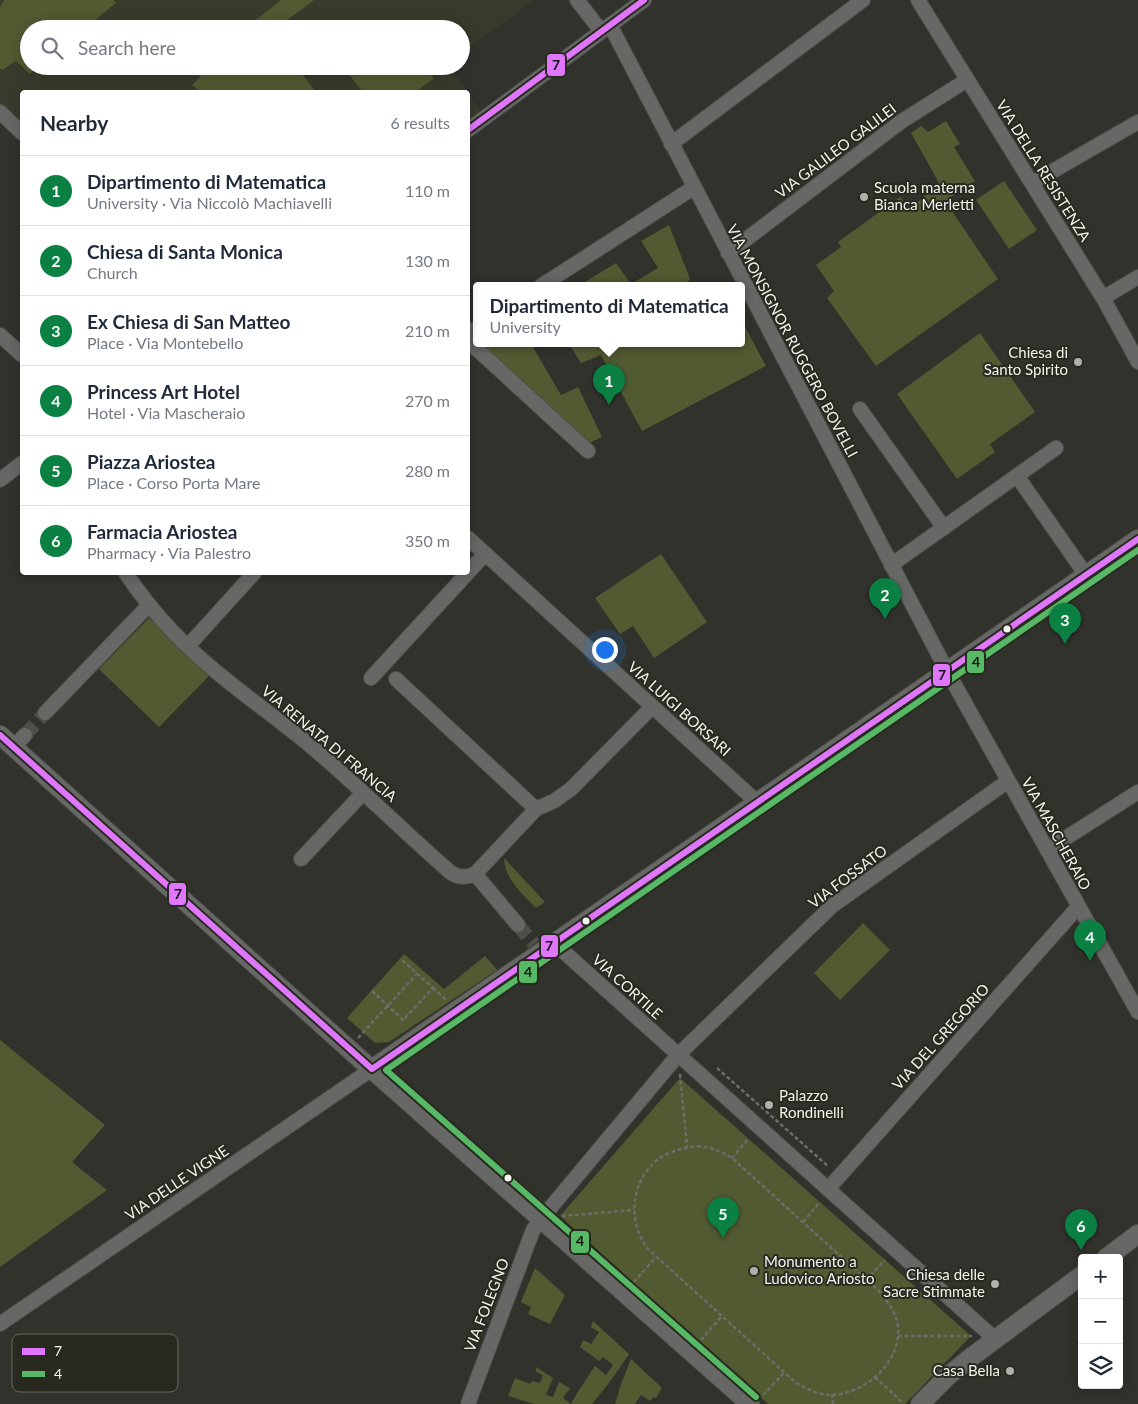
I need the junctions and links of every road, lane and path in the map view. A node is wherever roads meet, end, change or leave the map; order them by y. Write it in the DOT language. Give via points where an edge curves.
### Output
graph roads {
  1 [pos="577,0"];
  2 [pos="644,0"];
  3 [pos="863,0"];
  4 [pos="918,0"];
  5 [pos="606,28"];
  6 [pos="967,80"];
  7 [pos="0,112"];
  8 [pos="1138,122"];
  9 [pos="470,129"];
  10 [pos="20,131"];
  11 [pos="671,144"];
  12 [pos="1032,183"];
  13 [pos="693,188"];
  14 [pos="728,253"];
  15 [pos="1138,277"];
  16 [pos="547,282"];
  17 [pos="743,282"];
  18 [pos="745,286"];
  19 [pos="1103,298"];
  20 [pos="0,334"];
  21 [pos="475,347"];
  22 [pos="20,353"];
  23 [pos="1138,362"];
  24 [pos="860,409"];
  25 [pos="1056,448"];
  26 [pos="588,451"];
  27 [pos="20,465"];
  28 [pos="1017,476"];
  29 [pos="0,480"];
  30 [pos="944,528"];
  31 [pos="1138,539"];
  32 [pos="470,540"];
  33 [pos="485,554"];
  34 [pos="891,565"];
  35 [pos="470,570"];
  36 [pos="127,575"];
  37 [pos="252,575"];
  38 [pos="466,575"];
  39 [pos="1086,575"];
  40 [pos="149,605"];
  41 [pos="188,646"];
  42 [pos="947,671"];
  43 [pos="371,678"];
  44 [pos="396,679"];
  45 [pos="652,707"];
  46 [pos="44,713"];
  47 [pos="0,735"];
  48 [pos="1008,781"];
  49 [pos="363,792"];
  50 [pos="1138,792"];
  51 [pos="758,803"];
  52 [pos="536,809"];
  53 [pos="1047,850"];
  54 [pos="301,859"];
  55 [pos="475,874"];
  56 [pos="1078,907"];
  57 [pos="518,925"];
  58 [pos="543,946"];
  59 [pos="402,960"];
  60 [pos="417,974"];
  61 [pos="372,991"];
  62 [pos="388,1006"];
  63 [pos="1138,1012"];
  64 [pos="349,1048"];
  65 [pos="678,1055"];
  66 [pos="712,1064"];
  67 [pos="372,1069"];
  68 [pos="748,1139"];
  69 [pos="687,1147"];
  70 [pos="732,1158"];
  71 [pos="834,1171"];
  72 [pos="828,1189"];
  73 [pos="820,1202"];
  74 [pos="634,1210"];
  75 [pos="541,1219"];
  76 [pos="803,1222"];
  77 [pos="1138,1234"];
  78 [pos="1111,1254"];
  79 [pos="656,1257"];
  80 [pos="885,1260"];
  81 [pos="1078,1279"];
  82 [pos="866,1280"];
  83 [pos="634,1282"];
  84 [pos="722,1316"];
  85 [pos="0,1324"];
  86 [pos="898,1336"];
  87 [pos="994,1338"];
  88 [pos="699,1342"];
  89 [pos="784,1373"];
  90 [pos="875,1377"];
  91 [pos="832,1394"];
  92 [pos="756,1401"];
  93 [pos="468,1404"];
  94 [pos="833,1404"];
  95 [pos="904,1404"];
  96 [pos="920,1404"];
  1 -- 5 [label="street, VIA MONSIGNOR RUGGERO BOVELLI"];
  2 -- 5 [label="street"];
  3 -- 11 [label="street"];
  4 -- 6 [label="street, VIA DELLA RESISTENZA"];
  5 -- 9 [label="street"];
  5 -- 11 [label="street, VIA MONSIGNOR RUGGERO BOVELLI"];
  6 -- 12 [label="street, VIA DELLA RESISTENZA"];
  6 -- 14 [label="street, VIA GALILEO GALILEI" via="902,121"];
  7 -- 10 [label="street"];
  8 -- 12 [label="street"];
  11 -- 13 [label="street, VIA MONSIGNOR RUGGERO BOVELLI"];
  12 -- 19 [label="street, VIA DELLA RESISTENZA"];
  13 -- 14 [label="street, VIA MONSIGNOR RUGGERO BOVELLI"];
  13 -- 16 [label="street"];
  14 -- 17 [label="street, VIA MONSIGNOR RUGGERO BOVELLI"];
  15 -- 19 [label="street"];
  18 -- 34 [label="street, VIA MONSIGNOR RUGGERO BOVELLI"];
  19 -- 23 [label="street, VIA DELLA RESISTENZA"];
  20 -- 22 [label="street"];
  21 -- 26 [label="street"];
  24 -- 30 [label="street"];
  25 -- 28 [label="street"];
  27 -- 29 [label="street"];
  28 -- 30 [label="street"];
  28 -- 39 [label="street"];
  30 -- 34 [label="street"];
  31 -- 39 [label="street"];
  32 -- 33 [label="street, VIA LUIGI BORSARI"];
  33 -- 35 [label="street"];
  33 -- 45 [label="street, VIA LUIGI BORSARI"];
  34 -- 42 [label="street, VIA MONSIGNOR RUGGERO BOVELLI"];
  36 -- 40 [label="street, VIA RENATA DI FRANCIA"];
  37 -- 41 [label="street"];
  38 -- 43 [label="street"];
  39 -- 42 [label="street"];
  40 -- 41 [label="street, VIA RENATA DI FRANCIA"];
  40 -- 46 [label="street"];
  41 -- 49 [label="street, VIA RENATA DI FRANCIA"];
  42 -- 48 [label="street, VIA MASCHERAIO"];
  42 -- 51 [label="street"];
  44 -- 52 [label="street"];
  45 -- 51 [label="street, VIA LUIGI BORSARI"];
  45 -- 52 [label="street" via="571,789"];
  47 -- 64 [label="street" via="20,741"];
  48 -- 53 [label="street, VIA MASCHERAIO"];
  48 -- 65 [label="street, VIA FOSSATO" via="832,906"];
  49 -- 54 [label="street"];
  49 -- 55 [label="street, VIA RENATA DI FRANCIA" via="454,875"];
  50 -- 53 [label="street"];
  51 -- 58 [label="street"];
  52 -- 55 [label="street"];
  53 -- 56 [label="street, VIA MASCHERAIO"];
  55 -- 57 [label="street"];
  56 -- 63 [label="street, VIA MASCHERAIO"];
  56 -- 72 [label="street, VIA DEL GREGORIO"];
  58 -- 65 [label="street, VIA CORTILE"];
  58 -- 67 [label="street"];
  59 -- 60 [label="path"];
  60 -- 62 [label="path"];
  60 -- 62 [label="path" via="433,988 403,1020"];
  61 -- 62 [label="path"];
  62 -- 64 [label="path"];
  64 -- 67 [label="street"];
  65 -- 69 [label="path"];
  65 -- 72 [label="street, VIA CORTILE"];
  65 -- 75 [label="street, VIA FOSSATO"];
  66 -- 71 [label="path"];
  67 -- 75 [label="street"];
  67 -- 85 [label="street, VIA DELLE VIGNE"];
  68 -- 70 [label="path"];
  69 -- 70 [label="path" via="709,1146"];
  69 -- 74 [label="path" via="657,1160 647,1170 634,1201"];
  70 -- 76 [label="path"];
  72 -- 87 [label="street, VIA CORTILE"];
  73 -- 76 [label="path"];
  74 -- 75 [label="path"];
  74 -- 79 [label="path" via="642,1243"];
  75 -- 92 [label="street"];
  75 -- 93 [label="street, VIA FOLEGNO" via="533,1230"];
  76 -- 82 [label="path"];
  77 -- 78 [label="street"];
  79 -- 83 [label="path"];
  79 -- 84 [label="path"];
  80 -- 82 [label="path"];
  81 -- 87 [label="street"];
  82 -- 86 [label="path" via="889,1304 898,1326"];
  84 -- 88 [label="path"];
  84 -- 89 [label="path"];
  86 -- 87 [label="path"];
  86 -- 90 [label="path" via="896,1349"];
  87 -- 96 [label="street"];
  89 -- 91 [label="path" via="812,1392"];
  89 -- 92 [label="path"];
  90 -- 91 [label="path" via="846,1393"];
  90 -- 95 [label="path"];
  91 -- 94 [label="path"];
}
